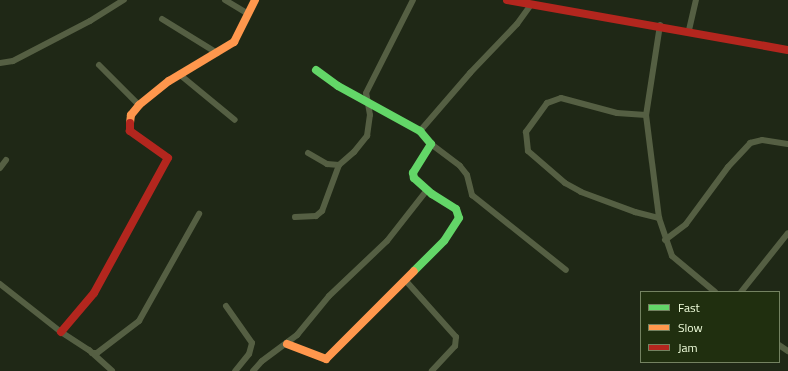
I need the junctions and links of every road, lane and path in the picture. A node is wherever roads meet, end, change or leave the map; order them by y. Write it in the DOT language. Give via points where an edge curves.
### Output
graph roads {
  1 [pos="124,0"];
  2 [pos="224,0"];
  3 [pos="255,0"];
  4 [pos="413,0"];
  5 [pos="507,0"];
  6 [pos="696,0"];
  7 [pos="531,5"];
  8 [pos="248,14"];
  9 [pos="162,19"];
  10 [pos="660,25"];
  11 [pos="689,30"];
  12 [pos="788,50"];
  13 [pos="217,53"];
  14 [pos="0,63"];
  15 [pos="99,65"];
  16 [pos="316,70"];
  17 [pos="179,74"];
  18 [pos="367,103"];
  19 [pos="139,105"];
  20 [pos="646,115"];
  21 [pos="235,120"];
  22 [pos="420,131"];
  23 [pos="431,144"];
  24 [pos="788,144"];
  25 [pos="308,153"];
  26 [pos="6,160"];
  27 [pos="339,165"];
  28 [pos="0,168"];
  29 [pos="427,190"];
  30 [pos="199,214"];
  31 [pos="296,217"];
  32 [pos="659,218"];
  33 [pos="788,233"];
  34 [pos="665,240"];
  35 [pos="566,270"];
  36 [pos="406,281"];
  37 [pos="0,284"];
  38 [pos="714,291"];
  39 [pos="742,291"];
  40 [pos="226,306"];
  41 [pos="61,332"];
  42 [pos="287,344"];
  43 [pos="92,353"];
  44 [pos="112,371"];
  45 [pos="235,371"];
  46 [pos="253,371"];
  47 [pos="432,371"];
  1 -- 14 [label="street" via="19,58"];
  2 -- 8 [label="street"];
  3 -- 8 [label="street"];
  4 -- 18 [label="street" via="405,20 369,85"];
  5 -- 7 [label="street"];
  6 -- 11 [label="street"];
  7 -- 10 [label="street"];
  7 -- 22 [label="street" via="517,24"];
  8 -- 13 [label="street" via="234,42"];
  9 -- 13 [label="street"];
  10 -- 11 [label="street"];
  10 -- 20 [label="street"];
  11 -- 12 [label="street"];
  13 -- 17 [label="street"];
  15 -- 19 [label="street"];
  16 -- 18 [label="street"];
  17 -- 19 [label="street"];
  17 -- 21 [label="street"];
  18 -- 22 [label="street"];
  18 -- 27 [label="street" via="370,115 367,136"];
  19 -- 41 [label="street" via="130,120 130,131 150,148 168,158 94,293"];
  20 -- 32 [label="street"];
  20 -- 32 [label="street" via="617,113 561,98 548,103 526,132 528,152 565,183 581,192"];
  22 -- 23 [label="street"];
  23 -- 29 [label="street" via="413,173 414,178"];
  23 -- 35 [label="street" via="460,166 467,175 472,194"];
  24 -- 34 [label="street" via="762,140 750,143 728,167 686,224"];
  25 -- 27 [label="street" via="319,160"];
  26 -- 28 [label="street"];
  27 -- 31 [label="street" via="322,212 316,216"];
  29 -- 36 [label="street" via="456,209 459,218 444,241"];
  29 -- 42 [label="street" via="387,241 329,296"];
  30 -- 43 [label="street" via="139,320 97,353"];
  32 -- 34 [label="street"];
  33 -- 39 [label="street"];
  34 -- 38 [label="street" via="672,256"];
  36 -- 42 [label="street" via="326,359"];
  36 -- 47 [label="street" via="456,338 455,346"];
  37 -- 41 [label="street"];
  40 -- 45 [label="street" via="252,343 249,354"];
  41 -- 43 [label="street"];
  42 -- 46 [label="street" via="262,361"];
  43 -- 44 [label="street"];
}
